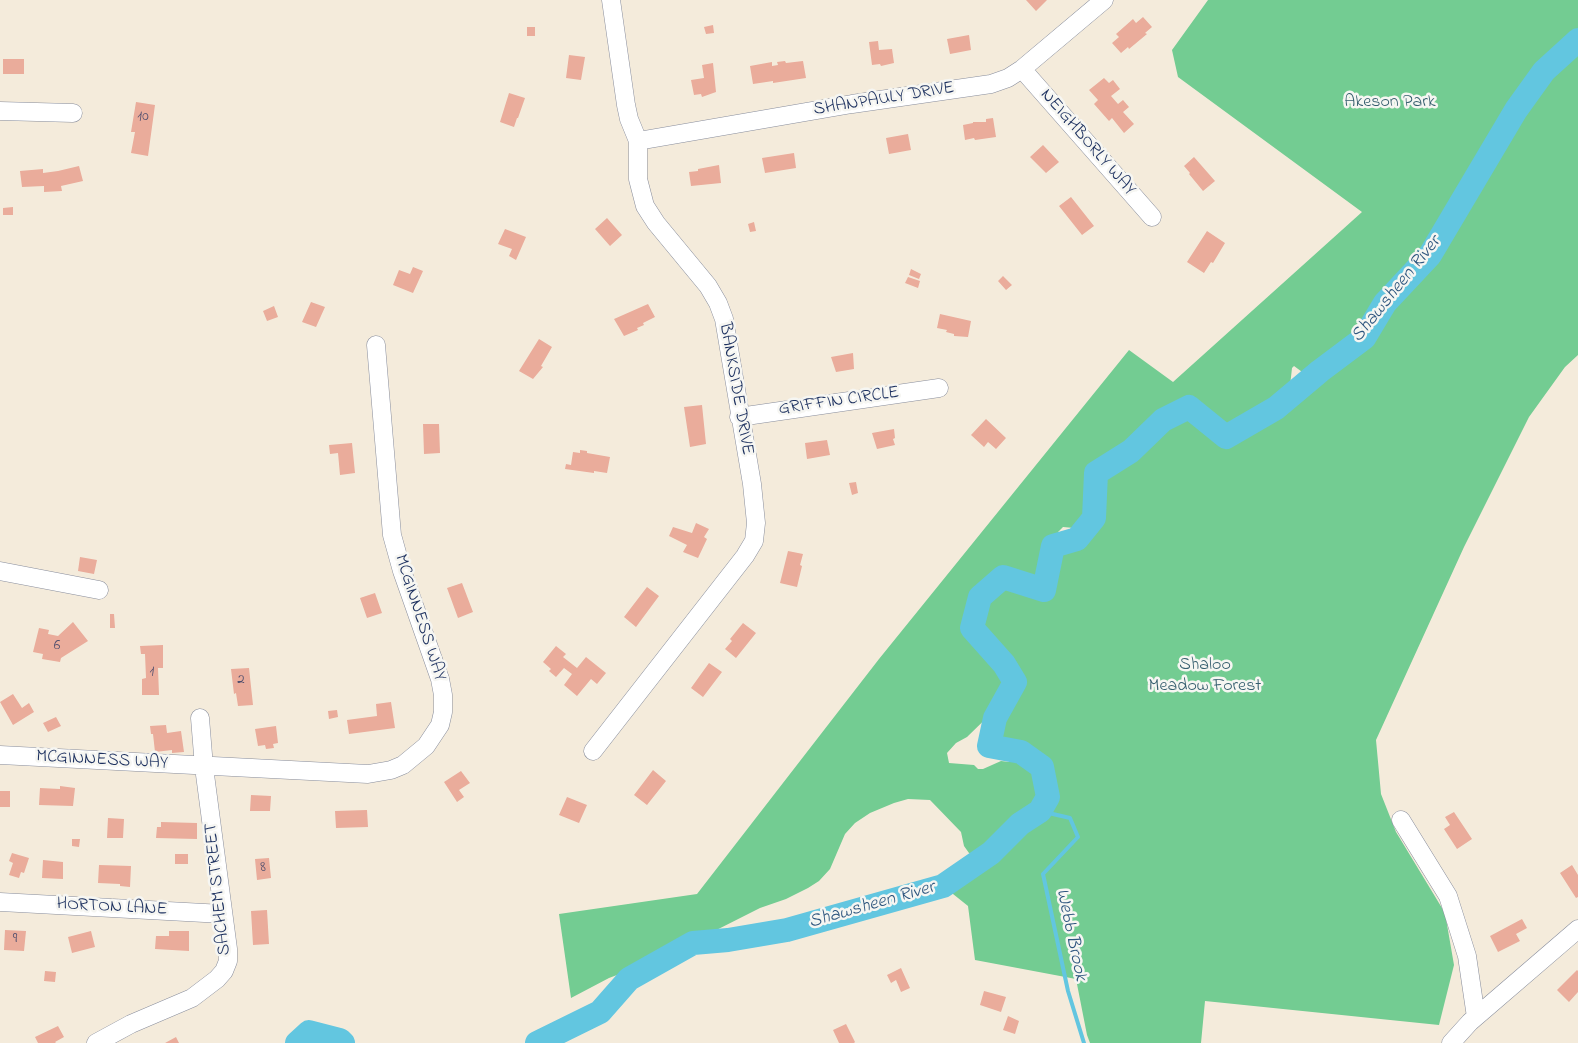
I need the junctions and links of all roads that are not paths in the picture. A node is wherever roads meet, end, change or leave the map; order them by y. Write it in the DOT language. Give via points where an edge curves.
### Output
graph roads {
  1 [pos="611,0"];
  2 [pos="1104,0"];
  3 [pos="1022,69"];
  4 [pos="0,111"];
  5 [pos="73,113"];
  6 [pos="638,141"];
  7 [pos="1152,218"];
  8 [pos="376,345"];
  9 [pos="939,388"];
  10 [pos="739,417"];
  11 [pos="0,571"];
  12 [pos="99,590"];
  13 [pos="200,718"];
  14 [pos="593,751"];
  15 [pos="0,755"];
  16 [pos="204,767"];
  17 [pos="1402,820"];
  18 [pos="0,902"];
  19 [pos="223,914"];
  20 [pos="1578,929"];
  21 [pos="1476,1017"];
  22 [pos="96,1043"];
  23 [pos="1451,1043"];
  1 -- 6 [label="street, BANKSIDE DRIVE" via="626,105"];
  2 -- 3 [label="street, SHANPAULY DRIVE"];
  3 -- 6 [label="street, SHANPAULY DRIVE" via="991,84"];
  3 -- 7 [label="street, NEIGHBORLY WAY"];
  4 -- 5 [label="street"];
  6 -- 10 [label="street, BANKSIDE DRIVE" via="638,179 646,206 656,223 708,286 724,319"];
  8 -- 16 [label="street, MCGINNESS WAY" via="392,534 440,679 444,695 440,724 413,758 381,773"];
  9 -- 10 [label="street, GRIFFIN CIRCLE"];
  10 -- 14 [label="street, BANKSIDE DRIVE" via="754,503 754,541"];
  11 -- 12 [label="street"];
  13 -- 16 [label="street, SACHEM STREET"];
  15 -- 16 [label="street, MCGINNESS WAY"];
  16 -- 19 [label="street, SACHEM STREET"];
  17 -- 21 [label="street" via="1448,896 1467,956"];
  18 -- 19 [label="street, HORTON LANE"];
  19 -- 22 [label="street, SACHEM STREET" via="228,961 224,971 192,998"];
  20 -- 21 [label="street"];
  21 -- 23 [label="street"];
}
